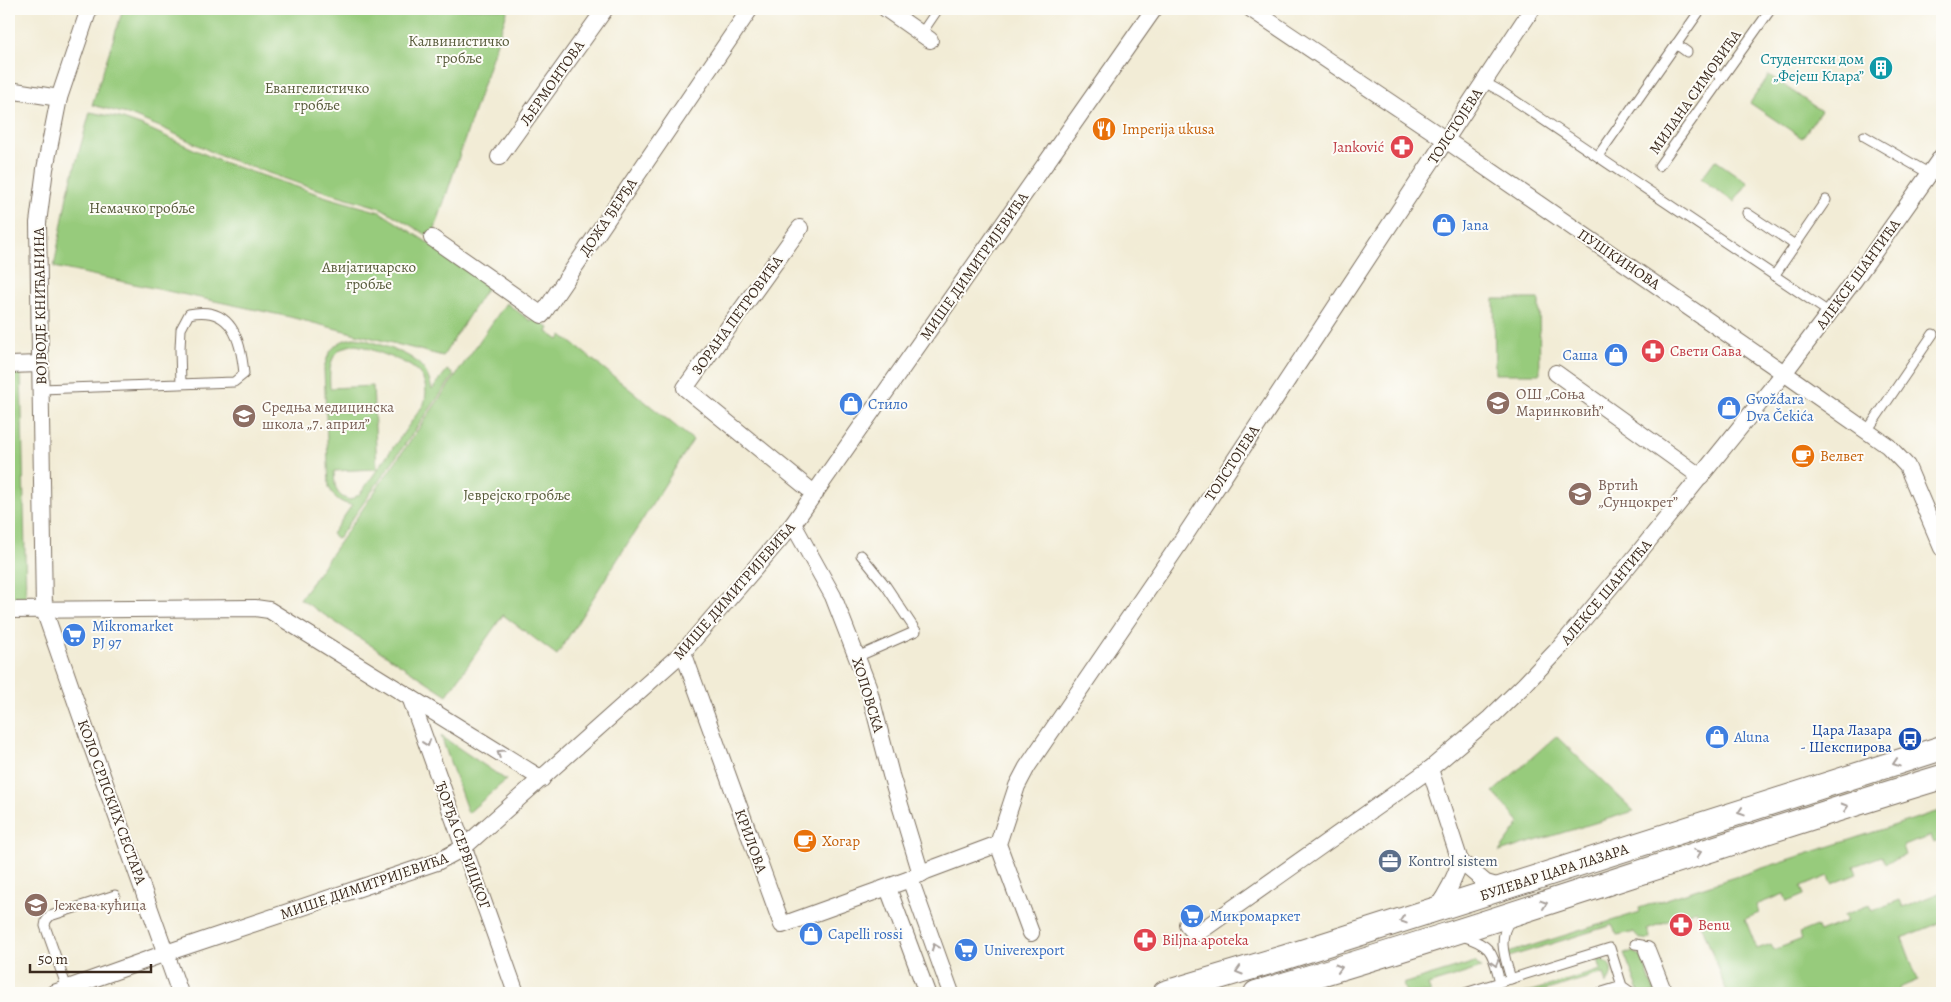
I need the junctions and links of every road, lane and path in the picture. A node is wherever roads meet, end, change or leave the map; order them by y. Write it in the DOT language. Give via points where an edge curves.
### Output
graph roads {
  1 [pos="89,9"];
  2 [pos="605,9"];
  3 [pos="750,9"];
  4 [pos="886,9"];
  5 [pos="938,9"];
  6 [pos="1154,9"];
  7 [pos="1251,9"];
  8 [pos="1532,9"];
  9 [pos="1701,9"];
  10 [pos="1771,9"];
  11 [pos="926,37"];
  12 [pos="1676,44"];
  13 [pos="1687,52"];
  14 [pos="1713,71"];
  15 [pos="1722,78"];
  16 [pos="1484,82"];
  17 [pos="9,90"];
  18 [pos="59,98"];
  19 [pos="1864,136"];
  20 [pos="1446,140"];
  21 [pos="1598,156"];
  22 [pos="1942,156"];
  23 [pos="499,158"];
  24 [pos="1659,166"];
  25 [pos="1930,174"];
  26 [pos="1826,200"];
  27 [pos="1747,212"];
  28 [pos="800,228"];
  29 [pos="432,238"];
  30 [pos="1795,245"];
  31 [pos="1774,276"];
  32 [pos="1830,314"];
  33 [pos="1933,334"];
  34 [pos="41,364"];
  35 [pos="9,365"];
  36 [pos="1556,373"];
  37 [pos="1784,373"];
  38 [pos="182,384"];
  39 [pos="41,389"];
  40 [pos="1867,431"];
  41 [pos="1701,476"];
  42 [pos="815,494"];
  43 [pos="793,524"];
  44 [pos="1941,540"];
  45 [pos="861,555"];
  46 [pos="9,610"];
  47 [pos="44,610"];
  48 [pos="683,652"];
  49 [pos="856,657"];
  50 [pos="410,697"];
  51 [pos="1942,748"];
  52 [pos="1430,769"];
  53 [pos="1942,777"];
  54 [pos="542,778"];
  55 [pos="998,844"];
  56 [pos="463,848"];
  57 [pos="1460,861"];
  58 [pos="916,877"];
  59 [pos="888,888"];
  60 [pos="1502,888"];
  61 [pos="115,895"];
  62 [pos="1436,909"];
  63 [pos="1518,912"];
  64 [pos="1187,924"];
  65 [pos="1452,933"];
  66 [pos="1031,934"];
  67 [pos="1641,947"];
  68 [pos="166,954"];
  69 [pos="1511,979"];
  70 [pos="1500,982"];
  71 [pos="1622,986"];
  72 [pos="60,991"];
  73 [pos="180,993"];
  74 [pos="516,993"];
  75 [pos="927,993"];
  76 [pos="951,993"];
  77 [pos="1165,993"];
  78 [pos="1256,993"];
  79 [pos="1465,993"];
  80 [pos="1599,993"];
  81 [pos="1632,993"];
  82 [pos="1664,993"];
  1 -- 18 [label="street, ВОЈВОДЕ КНИЋАНИНА"];
  2 -- 23 [label="street, ЉЕРМОНТОВА"];
  3 -- 29 [label="street, ДОЖА ЂЕРЂА" via="542,315"];
  4 -- 11 [label="street"];
  5 -- 11 [label="lane"];
  6 -- 42 [label="street, МИШЕ ДИМИТРИЈЕВИЋА"];
  7 -- 20 [label="street, ПУШКИНОВА"];
  8 -- 16 [label="street, ТОЛСТОЈЕВА"];
  9 -- 12 [label="lane"];
  10 -- 15 [label="lane, МИЛАНА СИМОВИЋА"];
  12 -- 13 [label="lane"];
  12 -- 21 [label="lane"];
  14 -- 15 [label="lane"];
  15 -- 24 [label="lane, МИЛАНА СИМОВИЋА"];
  16 -- 20 [label="street, ТОЛСТОЈЕВА"];
  16 -- 21 [label="lane"];
  17 -- 18 [label="street"];
  18 -- 34 [label="street, ВОЈВОДЕ КНИЋАНИНА" via="38,223"];
  19 -- 25 [label="lane"];
  20 -- 37 [label="street, ПУШКИНОВА"];
  20 -- 55 [label="street, ТОЛСТОЈЕВА" via="1180,543 1027,767 1017,786"];
  21 -- 31 [label="lane"];
  22 -- 25 [label="street, АЛЕКСЕ ШАНТИЋА"];
  25 -- 32 [label="street, АЛЕКСЕ ШАНТИЋА"];
  26 -- 30 [label="lane"];
  27 -- 30 [label="lane"];
  28 -- 42 [label="street, ЗОРАНА ПЕТРОВИЋА" via="685,388"];
  30 -- 31 [label="lane"];
  31 -- 32 [label="lane"];
  32 -- 37 [label="street, АЛЕКСЕ ШАНТИЋА"];
  33 -- 40 [label="lane"];
  34 -- 35 [label="street"];
  34 -- 39 [label="street, ВОЈВОДЕ КНИЋАНИНА"];
  36 -- 41 [label="street"];
  37 -- 40 [label="street, ПУШКИНОВА"];
  37 -- 41 [label="street, АЛЕКСЕ ШАНТИЋА"];
  38 -- 38 [label="lane" via="234,382 244,374 242,349 230,325 220,316 199,312 189,314 181,329"];
  38 -- 39 [label="lane"];
  39 -- 47 [label="street, ВОЈВОДЕ КНИЋАНИНА"];
  40 -- 44 [label="street, ПУШКИНОВА" via="1895,452 1907,466"];
  41 -- 52 [label="street, АЛЕКСЕ ШАНТИЋА" via="1561,646 1490,718"];
  42 -- 43 [label="street, МИШЕ ДИМИТРИЈЕВИЋА"];
  43 -- 48 [label="street, МИШЕ ДИМИТРИЈЕВИЋА"];
  43 -- 49 [label="street, ХОПОВСКА" via="833,596"];
  45 -- 49 [label="lane" via="916,632"];
  46 -- 47 [label="street"];
  47 -- 50 [label="street" via="256,608 274,612"];
  47 -- 68 [label="street, КОЛО СРПСКИХ СЕСТАРА"];
  48 -- 54 [label="street, МИШЕ ДИМИТРИЈЕВИЋА"];
  48 -- 59 [label="street, КРИЛОВА" via="782,925"];
  49 -- 58 [label="street, ХОПОВСКА" via="868,686"];
  54 -- 50 [label="street, one-way"];
  50 -- 56 [label="street, ЂОРЂА СЕРВИЦКОГ, one-way"];
  51 -- 60 [label="main road, БУЛЕВАР ЦАРА ЛАЗАРА, one-way"];
  52 -- 57 [label="street"];
  52 -- 64 [label="street, АЛЕКСЕ ШАНТИЋА" via="1198,934"];
  63 -- 53 [label="main road, БУЛЕВАР ЦАРА ЛАЗАРА, one-way"];
  54 -- 56 [label="street, МИШЕ ДИМИТРИЈЕВИЋА"];
  55 -- 58 [label="street, КРИЛОВА"];
  55 -- 66 [label="street"];
  56 -- 68 [label="street, МИШЕ ДИМИТРИЈЕВИЋА" via="437,862"];
  56 -- 74 [label="street, ЂОРЂА СЕРВИЦКОГ"];
  57 -- 60 [label="street" via="1486,883"];
  57 -- 62 [label="street" via="1446,896"];
  58 -- 59 [label="street, КРИЛОВА"];
  76 -- 58 [label="street, one-way"];
  59 -- 75 [label="street"];
  60 -- 62 [label="main road, БУЛЕВАР ЦАРА ЛАЗАРА"];
  61 -- 72 [label="lane" via="50,916 46,921"];
  62 -- 77 [label="main road, БУЛЕВАР ЦАРА ЛАЗАРА, one-way"];
  63 -- 65 [label="main road, БУЛЕВАР ЦАРА ЛАЗАРА"];
  63 -- 69 [label="lane" via="1509,922 1502,943"];
  65 -- 70 [label="lane, one-way" via="1492,952"];
  78 -- 65 [label="main road, БУЛЕВАР ЦАРА ЛАЗАРА, one-way"];
  67 -- 82 [label="street"];
  68 -- 72 [label="street, МИШЕ ДИМИТРИЈЕВИЋА"];
  68 -- 73 [label="street, КОЛО СРПСКИХ СЕСТАРА"];
  69 -- 70 [label="lane"];
  69 -- 71 [label="lane" via="1610,948"];
  70 -- 79 [label="lane"];
  71 -- 80 [label="lane"];
  71 -- 81 [label="lane"];
}
